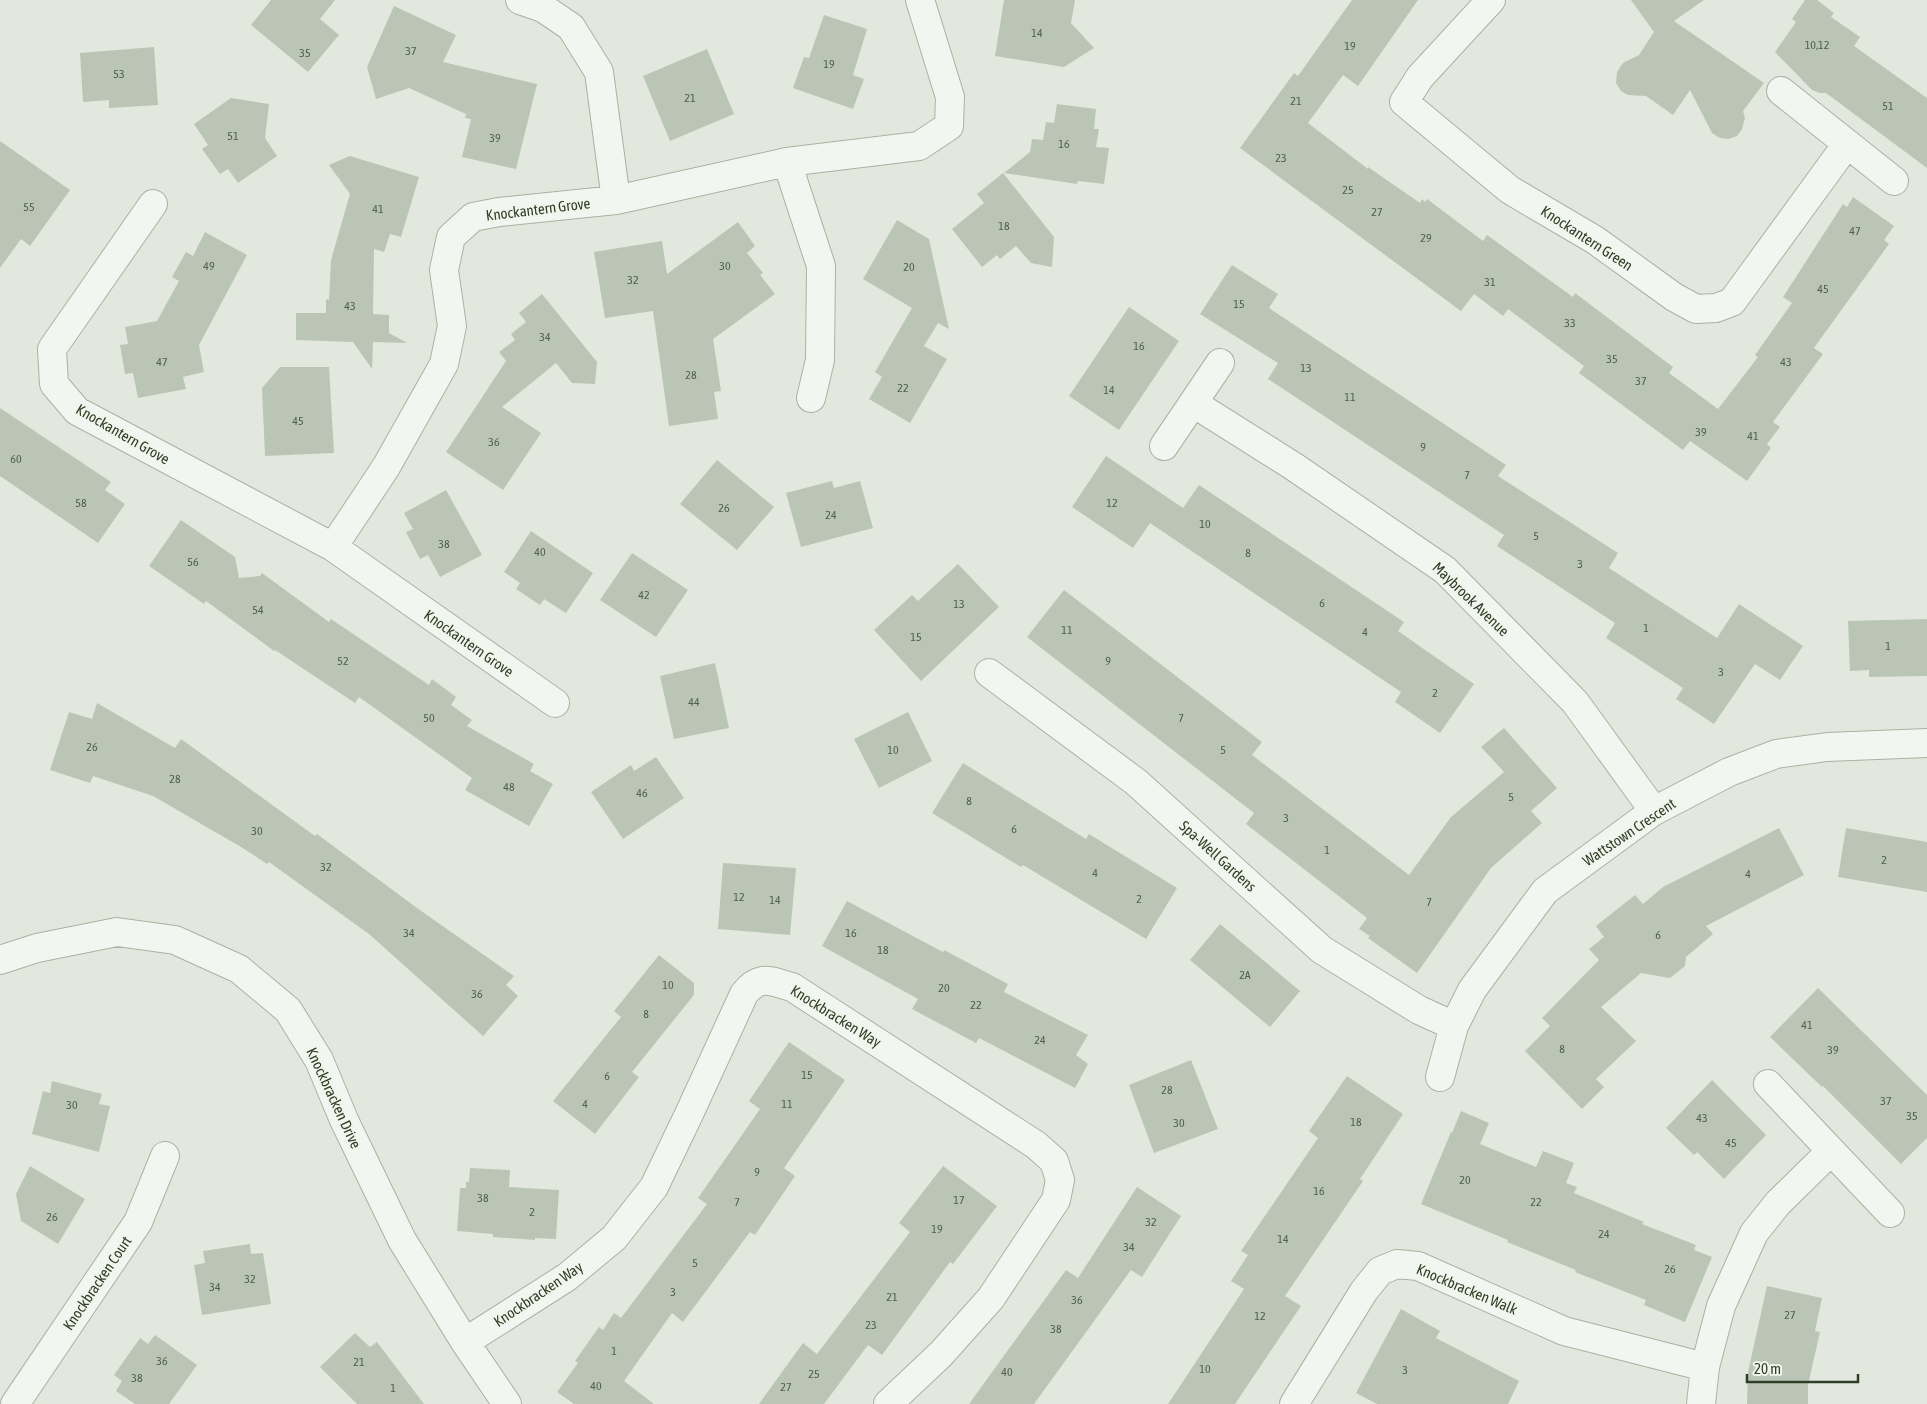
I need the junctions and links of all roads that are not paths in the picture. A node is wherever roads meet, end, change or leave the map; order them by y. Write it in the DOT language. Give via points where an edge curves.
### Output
graph roads {
  1 [pos="520,0"];
  2 [pos="920,0"];
  3 [pos="1491,0"];
  4 [pos="1781,91"];
  5 [pos="1847,144"];
  6 [pos="787,162"];
  7 [pos="1894,181"];
  8 [pos="616,200"];
  9 [pos="153,204"];
  10 [pos="1220,363"];
  11 [pos="811,398"];
  12 [pos="1193,403"];
  13 [pos="1164,446"];
  14 [pos="333,547"];
  15 [pos="989,674"];
  16 [pos="555,703"];
  17 [pos="1927,743"];
  18 [pos="1654,811"];
  19 [pos="0,960"];
  20 [pos="1454,1026"];
  21 [pos="1440,1077"];
  22 [pos="1768,1084"];
  23 [pos="1831,1151"];
  24 [pos="165,1156"];
  25 [pos="1890,1214"];
  26 [pos="465,1342"];
  27 [pos="1705,1367"];
  28 [pos="15,1404"];
  29 [pos="507,1404"];
  30 [pos="888,1404"];
  31 [pos="1294,1404"];
  32 [pos="1701,1404"];
  1 -- 8 [label="street" via="543,8 571,27 599,72"];
  2 -- 6 [label="street, Knockantern Grove" via="950,97 949,126 920,146"];
  3 -- 5 [label="street, Knockantern Green" via="1420,77 1404,102 1510,190 1595,240 1674,297 1696,309 1716,308 1732,302"];
  4 -- 5 [label="street"];
  5 -- 7 [label="street"];
  6 -- 8 [label="street, Knockantern Grove"];
  6 -- 11 [label="street" via="821,266 820,360"];
  8 -- 14 [label="street, Knockantern Grove" via="473,217 451,237 444,270 452,326 444,364 386,466"];
  9 -- 14 [label="street, Knockantern Grove" via="52,349 54,384 78,411"];
  10 -- 12 [label="street"];
  12 -- 13 [label="street"];
  12 -- 18 [label="street, Maybrook Avenue" via="1293,466 1445,570 1575,702"];
  14 -- 16 [label="street, Knockantern Grove"];
  15 -- 20 [label="street, Spa-Well Gardens" via="1136,782 1322,950 1419,1010"];
  17 -- 18 [label="street, Wattstown Crescent" via="1827,747 1776,754 1729,772"];
  18 -- 20 [label="street, Wattstown Crescent" via="1545,890 1472,990"];
  19 -- 26 [label="street, Knockbracken Drive" via="38,948 117,932 175,940 239,969 288,1010 319,1060 402,1240"];
  20 -- 21 [label="street, Wattstown Crescent"];
  22 -- 23 [label="street"];
  23 -- 25 [label="street"];
  23 -- 27 [label="street" via="1778,1203 1754,1233 1721,1306"];
  24 -- 28 [label="street, Knockbracken Court" via="138,1222"];
  26 -- 29 [label="street, Knockbracken Drive"];
  26 -- 30 [label="street, Knockbracken Way" via="567,1277 614,1238 654,1187 744,994 752,984 767,980 792,987 1036,1145 1054,1161 1060,1180 1056,1200 991,1298 941,1354"];
  27 -- 31 [label="street, Knockbracken Walk" via="1564,1331 1418,1266 1398,1264 1380,1271 1364,1292"];
  27 -- 32 [label="street"];
}
